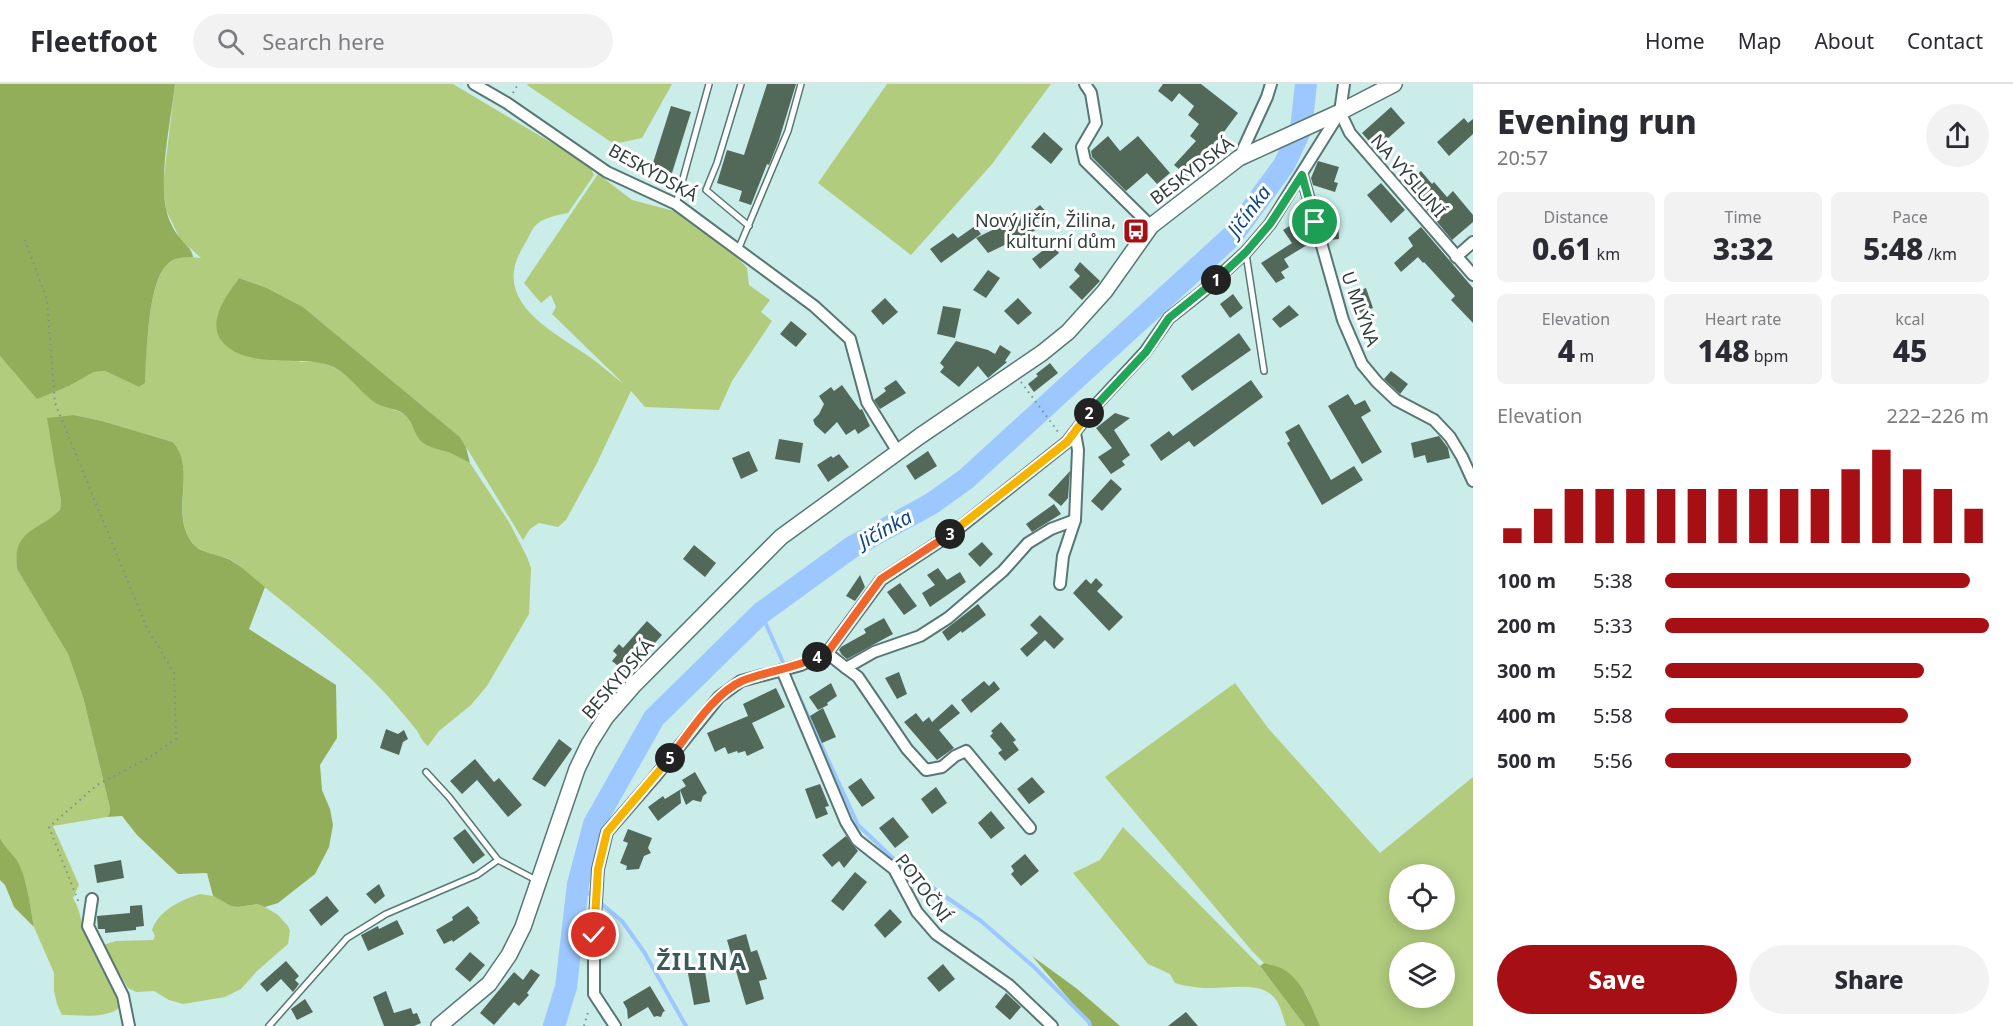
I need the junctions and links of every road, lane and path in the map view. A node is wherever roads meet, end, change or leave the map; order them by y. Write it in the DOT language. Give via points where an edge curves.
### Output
graph roads {
  1 [pos="474,84"];
  2 [pos="709,84"];
  3 [pos="741,84"];
  4 [pos="801,84"];
  5 [pos="1085,84"];
  6 [pos="1271,84"];
  7 [pos="1344,84"];
  8 [pos="1394,84"];
  9 [pos="1340,112"];
  10 [pos="1239,158"];
  11 [pos="1302,175"];
  12 [pos="676,204"];
  13 [pos="748,226"];
  14 [pos="1151,226"];
  15 [pos="25,240"];
  16 [pos="1473,242"];
  17 [pos="738,250"];
  18 [pos="1246,252"];
  19 [pos="1456,257"];
  20 [pos="1473,275"];
  21 [pos="1264,371"];
  22 [pos="1014,372"];
  23 [pos="1051,422"];
  24 [pos="1075,433"];
  25 [pos="898,452"];
  26 [pos="1473,481"];
  27 [pos="1075,520"];
  28 [pos="1060,584"];
  29 [pos="827,653"];
  30 [pos="846,668"];
  31 [pos="782,670"];
  32 [pos="426,772"];
  33 [pos="1030,828"];
  34 [pos="498,860"];
  35 [pos="539,881"];
  36 [pos="92,899"];
  37 [pos="79,904"];
  38 [pos="594,994"];
  39 [pos="129,1026"];
  40 [pos="269,1026"];
  41 [pos="439,1026"];
  42 [pos="584,1026"];
  43 [pos="615,1026"];
  44 [pos="1052,1026"];
  1 -- 12 [label="street, BESKYDSKÁ" via="507,102 607,172"];
  2 -- 12 [label="lane"];
  3 -- 13 [label="lane" via="706,190"];
  4 -- 13 [label="lane" via="789,131"];
  5 -- 14 [label="street" via="1091,93 1096,123 1082,147 1084,161"];
  6 -- 10 [label="street"];
  7 -- 9 [label="street"];
  8 -- 9 [label="street"];
  9 -- 10 [label="street, BESKYDSKÁ"];
  9 -- 11 [label="street"];
  9 -- 19 [label="street, NA VÝSLUNÍ" via="1350,133"];
  10 -- 14 [label="street, BESKYDSKÁ"];
  11 -- 18 [label="street"];
  11 -- 26 [label="street, U MLÝNA" via="1343,320 1362,364 1396,400 1434,420 1450,437"];
  12 -- 17 [label="street, BESKYDSKÁ"];
  13 -- 17 [label="lane"];
  14 -- 22 [label="street, BESKYDSKÁ" via="1105,291 1068,332"];
  15 -- 37 [label="path" via="47,300 55,403 146,626 174,673 176,739 98,785 49,827"];
  16 -- 19 [label="street"];
  17 -- 25 [label="street, BESKYDSKÁ" via="814,306 850,339 867,402"];
  18 -- 21 [label="lane"];
  18 -- 24 [label="street" via="1169,318 1146,352 1095,405"];
  19 -- 20 [label="street, NA VÝSLUNÍ"];
  22 -- 23 [label="path"];
  22 -- 25 [label="street, BESKYDSKÁ"];
  24 -- 27 [label="street"];
  24 -- 29 [label="street" via="954,532 881,579"];
  25 -- 35 [label="street, BESKYDSKÁ" via="782,537 606,717 577,769"];
  27 -- 28 [label="street" via="1063,556"];
  27 -- 30 [label="street" via="1028,543 1003,571 948,618 920,636 874,652"];
  29 -- 30 [label="street"];
  29 -- 31 [label="street"];
  30 -- 33 [label="street" via="858,677 926,770 942,767 966,752"];
  31 -- 38 [label="street" via="741,681 719,697 607,832 598,869"];
  31 -- 44 [label="street, POTOČNÍ" via="857,840 894,869 917,912 936,934 1009,985"];
  32 -- 34 [label="lane"];
  34 -- 35 [label="lane"];
  34 -- 40 [label="lane" via="477,875 386,914 347,938"];
  35 -- 41 [label="street, BESKYDSKÁ" via="523,927 489,984"];
  36 -- 39 [label="street" via="88,926 123,996"];
  38 -- 42 [label="path"];
  38 -- 43 [label="street"];
}
